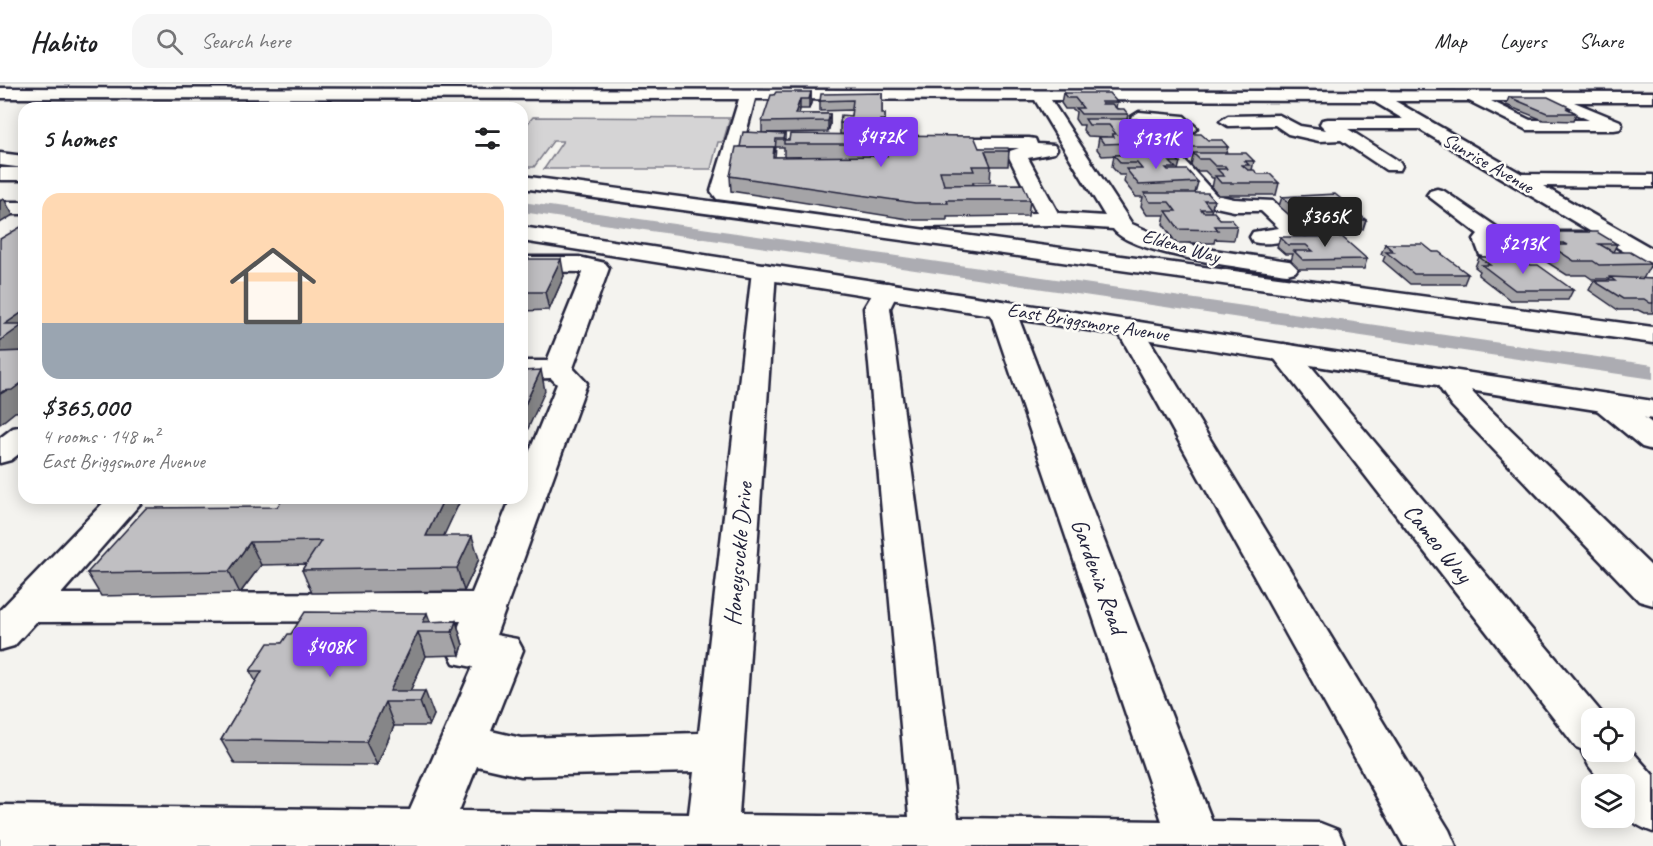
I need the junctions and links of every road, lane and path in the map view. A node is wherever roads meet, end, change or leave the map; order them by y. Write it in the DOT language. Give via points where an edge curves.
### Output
graph roads {
  1 [pos="89,84"];
  2 [pos="1197,84"];
  3 [pos="1274,84"];
  4 [pos="1355,84"];
  5 [pos="1502,84"];
  6 [pos="533,89"];
  7 [pos="886,90"];
  8 [pos="0,93"];
  9 [pos="68,93"];
  10 [pos="748,96"];
  11 [pos="1121,96"];
  12 [pos="1212,96"];
  13 [pos="1293,97"];
  14 [pos="1377,97"];
  15 [pos="1469,97"];
  16 [pos="1529,97"];
  17 [pos="1551,97"];
  18 [pos="1653,97"];
  19 [pos="416,102"];
  20 [pos="528,104"];
  21 [pos="562,104"];
  22 [pos="1044,104"];
  23 [pos="1228,121"];
  24 [pos="1423,124"];
  25 [pos="1347,135"];
  26 [pos="910,143"];
  27 [pos="1031,147"];
  28 [pos="1074,150"];
  29 [pos="0,159"];
  30 [pos="18,161"];
  31 [pos="1393,166"];
  32 [pos="0,174"];
  33 [pos="18,174"];
  34 [pos="1519,180"];
  35 [pos="528,183"];
  36 [pos="1650,190"];
  37 [pos="1437,195"];
  38 [pos="1234,205"];
  39 [pos="18,207"];
  40 [pos="0,208"];
  41 [pos="1051,219"];
  42 [pos="1121,223"];
  43 [pos="528,235"];
  44 [pos="1261,237"];
  45 [pos="1620,239"];
  46 [pos="1653,259"];
  47 [pos="528,264"];
  48 [pos="764,271"];
  49 [pos="887,291"];
  50 [pos="1002,309"];
  51 [pos="1129,328"];
  52 [pos="1653,335"];
  53 [pos="1284,352"];
  54 [pos="558,369"];
  55 [pos="528,370"];
  56 [pos="1447,378"];
  57 [pos="1653,396"];
  58 [pos="1607,403"];
  59 [pos="1653,410"];
  60 [pos="18,440"];
  61 [pos="1653,440"];
  62 [pos="0,453"];
  63 [pos="528,498"];
  64 [pos="122,504"];
  65 [pos="526,504"];
  66 [pos="1653,591"];
  67 [pos="486,607"];
  68 [pos="13,621"];
  69 [pos="1581,720"];
  70 [pos="463,744"];
  71 [pos="720,752"];
  72 [pos="1613,762"];
  73 [pos="1653,810"];
  74 [pos="0,828"];
  75 [pos="712,836"];
  76 [pos="133,837"];
  77 [pos="451,837"];
  78 [pos="936,839"];
  79 [pos="1195,843"];
  80 [pos="1320,846"];
  81 [pos="1431,846"];
  1 -- 9 [label="street"];
  2 -- 12 [label="street"];
  3 -- 13 [label="street"];
  4 -- 14 [label="street, Sunrise Avenue"];
  5 -- 16 [label="street"];
  6 -- 19 [label="street"];
  6 -- 21 [label="street"];
  7 -- 10 [label="street"];
  7 -- 22 [label="street"];
  8 -- 9 [label="street"];
  9 -- 19 [label="street"];
  10 -- 21 [label="street"];
  10 -- 41 [label="street" via="747,137 721,191 724,195 923,221"];
  11 -- 12 [label="street"];
  11 -- 22 [label="street"];
  11 -- 38 [label="street" via="1144,124 1147,135 1209,200"];
  12 -- 13 [label="street"];
  13 -- 14 [label="street"];
  14 -- 15 [label="street"];
  14 -- 24 [label="street, Sunrise Avenue"];
  15 -- 16 [label="street"];
  15 -- 17 [label="street" via="1527,125 1614,125"];
  16 -- 17 [label="street"];
  17 -- 18 [label="street"];
  20 -- 21 [label="street"];
  22 -- 27 [label="street" via="1020,117"];
  22 -- 28 [label="street, Eldena Way"];
  23 -- 25 [label="street" via="1279,120 1294,130 1319,136"];
  24 -- 25 [label="street" via="1329,124"];
  24 -- 34 [label="street, Sunrise Avenue"];
  25 -- 31 [label="street"];
  26 -- 27 [label="street"];
  27 -- 28 [label="street"];
  27 -- 41 [label="street" via="1017,155"];
  28 -- 42 [label="street, Eldena Way"];
  29 -- 30 [label="street"];
  32 -- 33 [label="street"];
  34 -- 36 [label="street" via="1612,181"];
  34 -- 45 [label="street, Sunrise Avenue"];
  35 -- 52 [label="street"];
  37 -- 45 [label="street" via="1493,244"];
  38 -- 44 [label="street"];
  38 -- 44 [label="street" via="1266,205 1296,232"];
  39 -- 40 [label="street"];
  41 -- 42 [label="street"];
  42 -- 44 [label="street, Eldena Way" via="1124,229 1177,249 1287,267"];
  43 -- 48 [label="street, East Briggsmore Avenue"];
  45 -- 46 [label="street, Sunrise Avenue"];
  47 -- 54 [label="street" via="597,268"];
  48 -- 49 [label="street, East Briggsmore Avenue"];
  48 -- 71 [label="street, Honeysuckle Drive"];
  49 -- 50 [label="street, East Briggsmore Avenue"];
  49 -- 78 [label="street" via="878,308"];
  50 -- 51 [label="street, East Briggsmore Avenue"];
  50 -- 79 [label="street, Gardenia Road"];
  51 -- 53 [label="street, East Briggsmore Avenue"];
  51 -- 81 [label="street"];
  53 -- 56 [label="street, East Briggsmore Avenue"];
  53 -- 69 [label="street, Cameo Way"];
  54 -- 55 [label="street"];
  54 -- 63 [label="street" via="572,383"];
  56 -- 57 [label="street"];
  56 -- 58 [label="street, East Briggsmore Avenue"];
  56 -- 66 [label="street" via="1463,400"];
  58 -- 59 [label="street, East Briggsmore Avenue"];
  58 -- 61 [label="street"];
  60 -- 62 [label="street"];
  64 -- 68 [label="street"];
  65 -- 67 [label="street"];
  67 -- 68 [label="street"];
  67 -- 70 [label="street" via="469,652 502,650"];
  70 -- 71 [label="street" via="521,757"];
  70 -- 77 [label="street"];
  71 -- 75 [label="street, Honeysuckle Drive"];
  72 -- 73 [label="street"];
  74 -- 76 [label="street"];
  75 -- 77 [label="street"];
  75 -- 78 [label="street"];
  76 -- 77 [label="street"];
  78 -- 79 [label="street"];
  79 -- 80 [label="street"];
}
